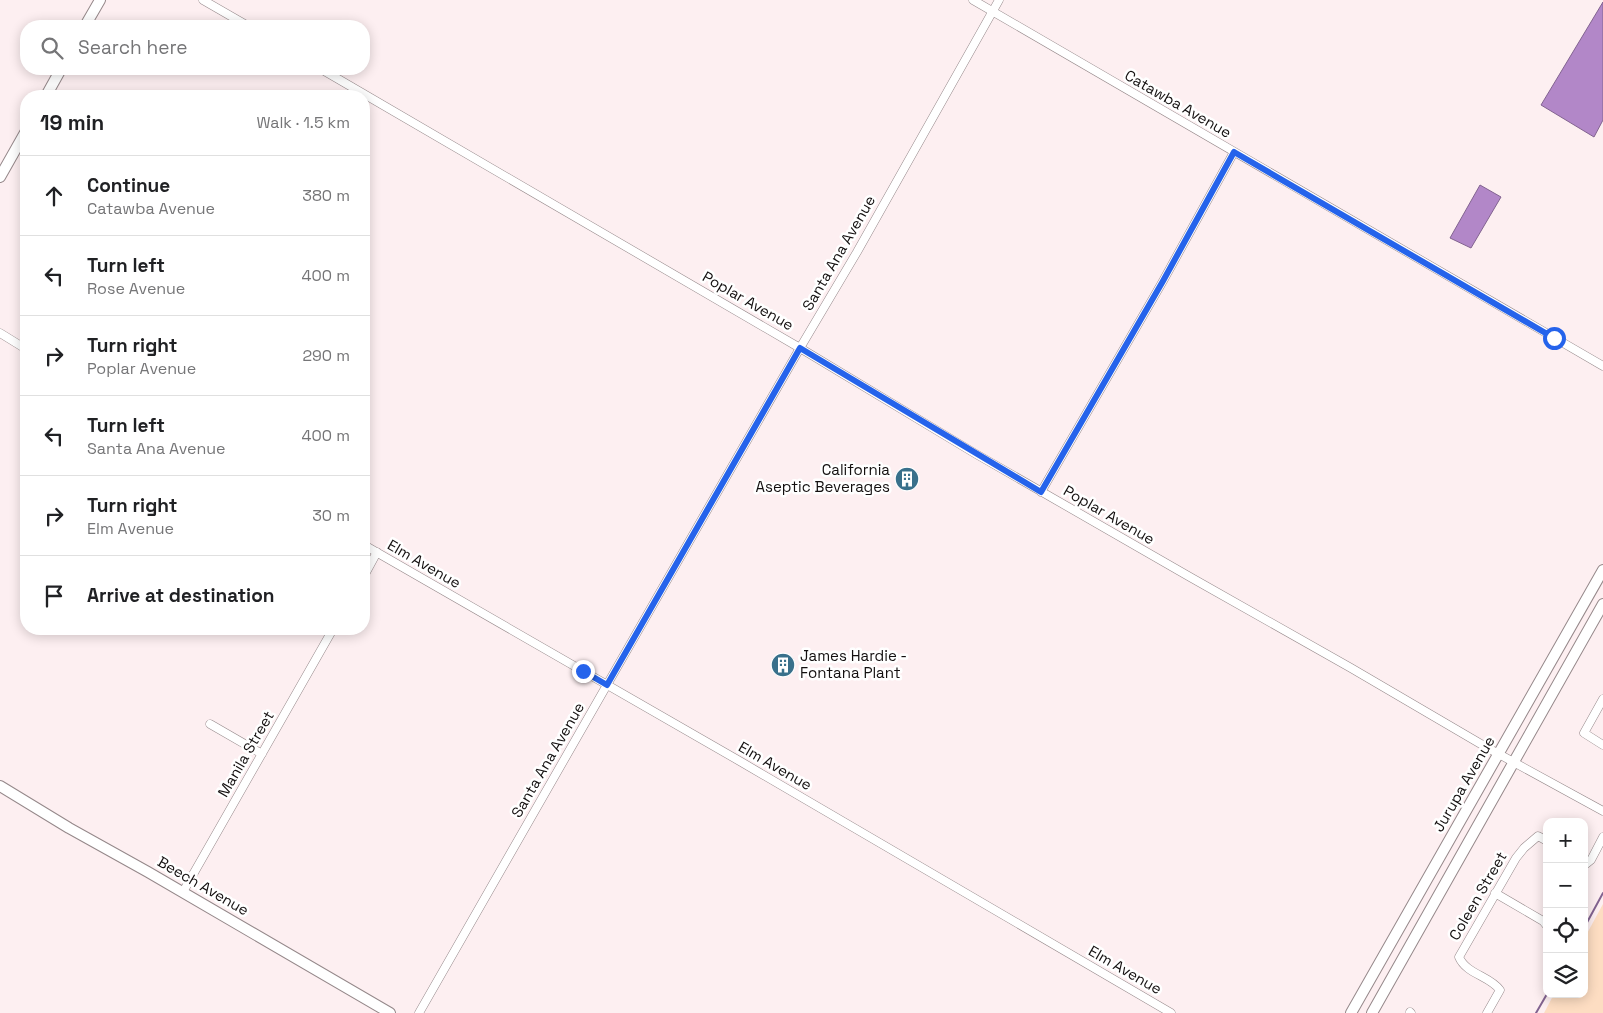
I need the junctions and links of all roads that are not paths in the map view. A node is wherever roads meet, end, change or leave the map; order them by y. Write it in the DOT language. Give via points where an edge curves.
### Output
graph roads {
  1 [pos="100,0"];
  2 [pos="203,0"];
  3 [pos="974,0"];
  4 [pos="999,0"];
  5 [pos="992,11"];
  6 [pos="89,20"];
  7 [pos="238,20"];
  8 [pos="58,75"];
  9 [pos="331,75"];
  10 [pos="50,90"];
  11 [pos="357,90"];
  12 [pos="370,98"];
  13 [pos="20,142"];
  14 [pos="1234,152"];
  15 [pos="0,177"];
  16 [pos="0,333"];
  17 [pos="20,345"];
  18 [pos="800,348"];
  19 [pos="1603,366"];
  20 [pos="1041,492"];
  21 [pos="370,548"];
  22 [pos="377,552"];
  23 [pos="370,565"];
  24 [pos="1603,570"];
  25 [pos="1603,604"];
  26 [pos="330,635"];
  27 [pos="607,685"];
  28 [pos="1603,698"];
  29 [pos="210,724"];
  30 [pos="1603,745"];
  31 [pos="1499,753"];
  32 [pos="262,754"];
  33 [pos="1514,762"];
  34 [pos="0,786"];
  35 [pos="1603,811"];
  36 [pos="1603,837"];
  37 [pos="1543,839"];
  38 [pos="1588,862"];
  39 [pos="183,892"];
  40 [pos="1495,893"];
  41 [pos="1543,921"];
  42 [pos="390,1013"];
  43 [pos="419,1013"];
  44 [pos="1171,1013"];
  45 [pos="1351,1013"];
  46 [pos="1372,1013"];
  47 [pos="1487,1013"];
  1 -- 6 [label="main road"];
  2 -- 7 [label="street"];
  3 -- 5 [label="street, Catawba Avenue"];
  4 -- 5 [label="street, Santa Ana Avenue"];
  5 -- 14 [label="street, Catawba Avenue"];
  5 -- 18 [label="street, Santa Ana Avenue"];
  8 -- 10 [label="main road"];
  9 -- 11 [label="street, Poplar Avenue"];
  12 -- 18 [label="street, Poplar Avenue"];
  13 -- 15 [label="main road"];
  14 -- 19 [label="street, Catawba Avenue"];
  14 -- 20 [label="street"];
  16 -- 17 [label="street"];
  18 -- 20 [label="street, Poplar Avenue"];
  18 -- 27 [label="street, Santa Ana Avenue"];
  20 -- 31 [label="street, Poplar Avenue"];
  21 -- 22 [label="street, Elm Avenue"];
  22 -- 23 [label="street"];
  22 -- 27 [label="street, Elm Avenue"];
  24 -- 31 [label="main road, Jurupa Avenue"];
  25 -- 33 [label="main road"];
  26 -- 32 [label="street, Manila Street"];
  27 -- 43 [label="street, Santa Ana Avenue"];
  27 -- 44 [label="street, Elm Avenue"];
  28 -- 30 [label="street" via="1584,733"];
  29 -- 32 [label="street"];
  31 -- 33 [label="street, Poplar Avenue"];
  31 -- 45 [label="main road, Jurupa Avenue"];
  32 -- 39 [label="street, Manila Street"];
  33 -- 35 [label="street, Poplar Avenue"];
  33 -- 46 [label="main road"];
  34 -- 39 [label="main road, Beech Avenue"];
  36 -- 38 [label="street"];
  37 -- 40 [label="street, Coleen Street" via="1538,836 1524,848"];
  39 -- 42 [label="main road, Beech Avenue"];
  40 -- 41 [label="street"];
  40 -- 47 [label="street, Coleen Street" via="1459,957 1463,965 1500,990"];
}
